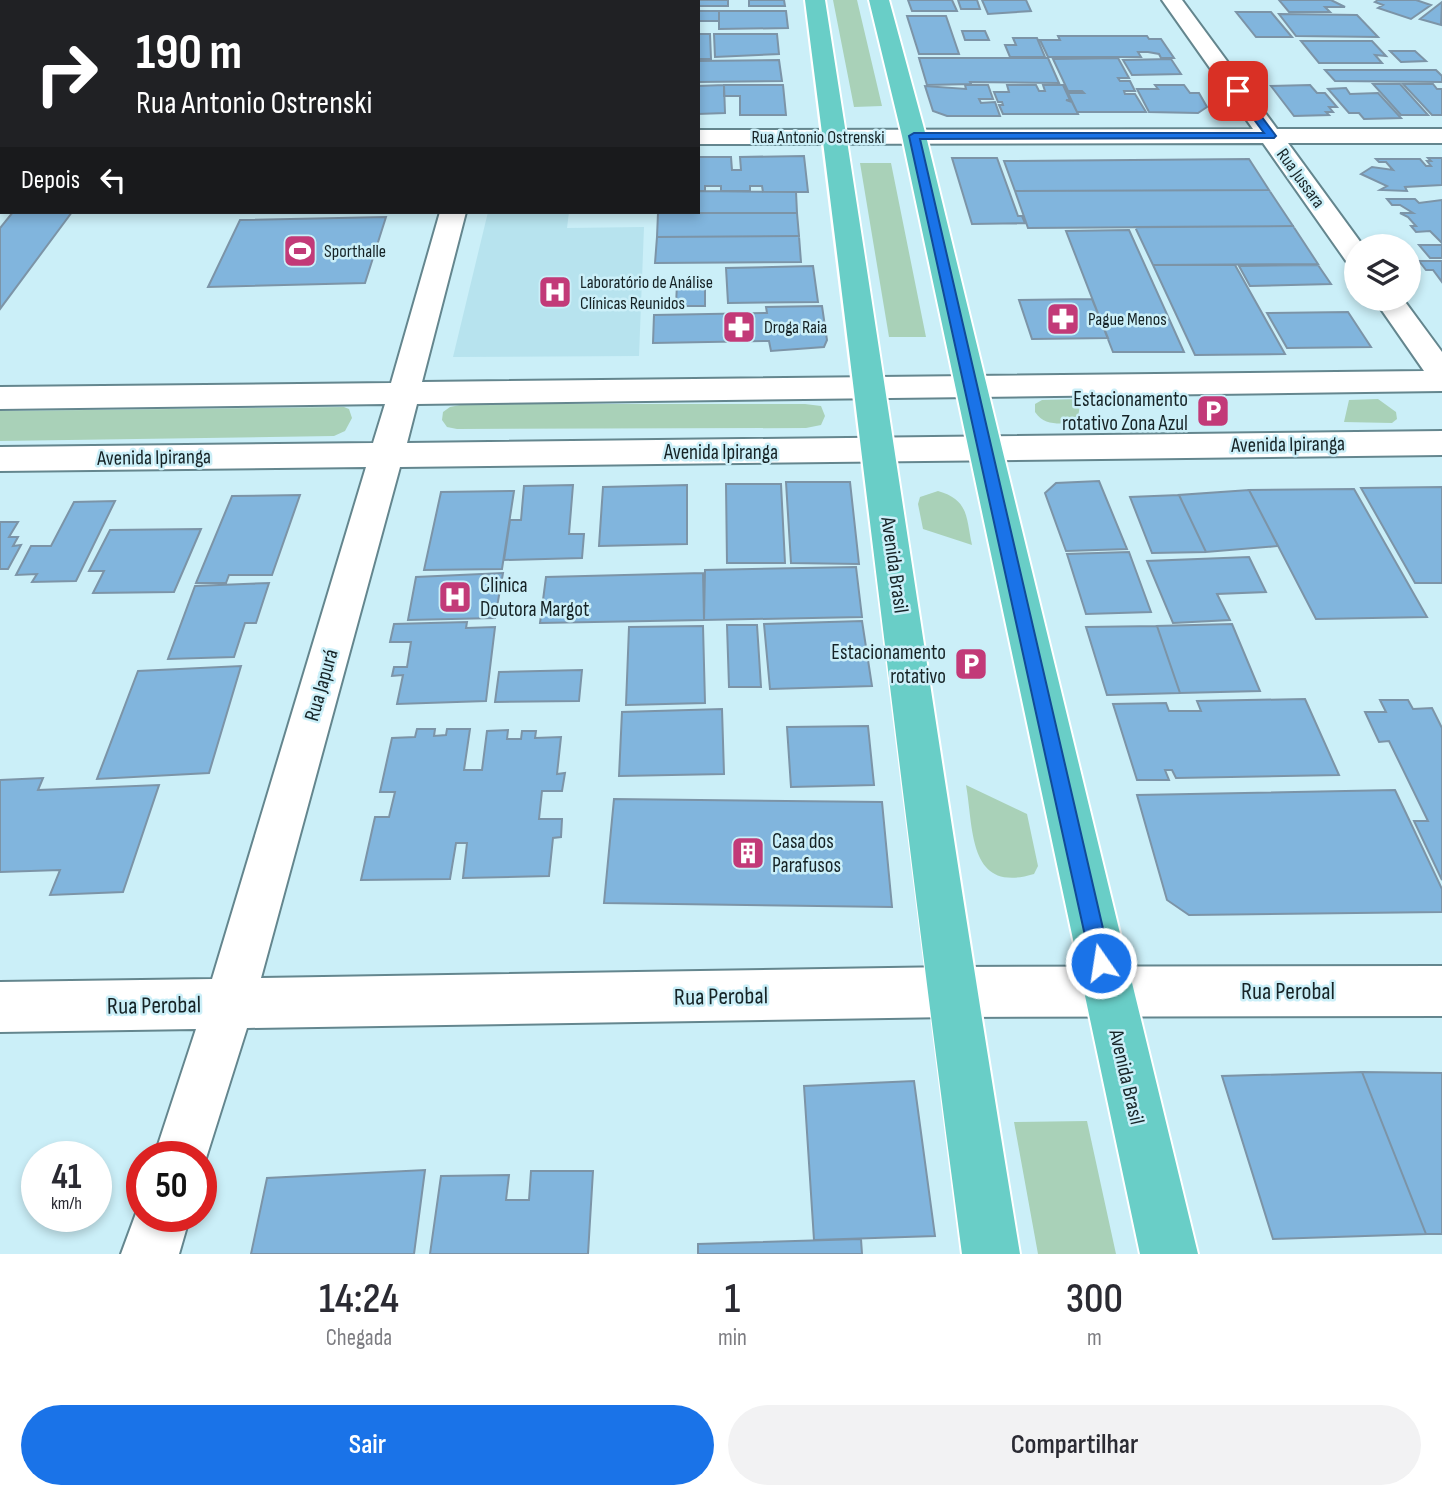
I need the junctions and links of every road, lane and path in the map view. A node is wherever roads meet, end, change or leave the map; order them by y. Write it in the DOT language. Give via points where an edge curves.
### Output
graph roads {
  1 [pos="816,0"];
  2 [pos="879,0"];
  3 [pos="1172,0"];
  4 [pos="834,136"];
  5 [pos="914,136"];
  6 [pos="1271,136"];
  7 [pos="1442,136"];
  8 [pos="700,137"];
  9 [pos="452,214"];
  10 [pos="1344,238"];
  11 [pos="1397,311"];
  12 [pos="1442,374"];
  13 [pos="1442,382"];
  14 [pos="971,388"];
  15 [pos="871,390"];
  16 [pos="404,392"];
  17 [pos="0,398"];
  18 [pos="1442,443"];
  19 [pos="984,448"];
  20 [pos="879,449"];
  21 [pos="387,455"];
  22 [pos="0,459"];
  23 [pos="1107,990"];
  24 [pos="1442,991"];
  25 [pos="951,992"];
  26 [pos="230,1004"];
  27 [pos="0,1007"];
  28 [pos="186,1141"];
  29 [pos="157,1232"];
  30 [pos="150,1254"];
  31 [pos="992,1254"];
  32 [pos="1169,1254"];
  1 -- 4 [label="main road, Avenida Brasil"];
  2 -- 5 [label="main road, Avenida Brasil"];
  3 -- 6 [label="street, Rua Jussara"];
  4 -- 5 [label="street, Rua Antonio Ostrenski"];
  4 -- 8 [label="street, Rua Antonio Ostrenski"];
  4 -- 15 [label="main road, Avenida Brasil"];
  5 -- 6 [label="street, Rua Antonio Ostrenski"];
  5 -- 14 [label="main road, Avenida Brasil"];
  6 -- 7 [label="street, Rua Antonio Ostrenski"];
  6 -- 10 [label="street, Rua Jussara"];
  9 -- 16 [label="street, Rua Japurá"];
  11 -- 12 [label="street"];
  13 -- 14 [label="street"];
  14 -- 15 [label="street"];
  14 -- 19 [label="main road, Avenida Brasil"];
  15 -- 16 [label="street"];
  15 -- 20 [label="main road, Avenida Brasil"];
  16 -- 17 [label="street"];
  16 -- 21 [label="street, Rua Japurá"];
  18 -- 19 [label="street, Avenida Ipiranga"];
  19 -- 20 [label="street, Avenida Ipiranga"];
  19 -- 23 [label="main road, Avenida Brasil"];
  20 -- 21 [label="street, Avenida Ipiranga"];
  20 -- 25 [label="main road, Avenida Brasil"];
  21 -- 22 [label="street, Avenida Ipiranga"];
  21 -- 26 [label="street, Rua Japurá"];
  23 -- 24 [label="street, Rua Perobal"];
  23 -- 25 [label="street, Rua Perobal"];
  23 -- 32 [label="main road, Avenida Brasil"];
  25 -- 26 [label="street, Rua Perobal"];
  25 -- 31 [label="main road, Avenida Brasil"];
  26 -- 27 [label="street, Rua Perobal"];
  26 -- 28 [label="street, Rua Japurá"];
  29 -- 30 [label="street"];
}
